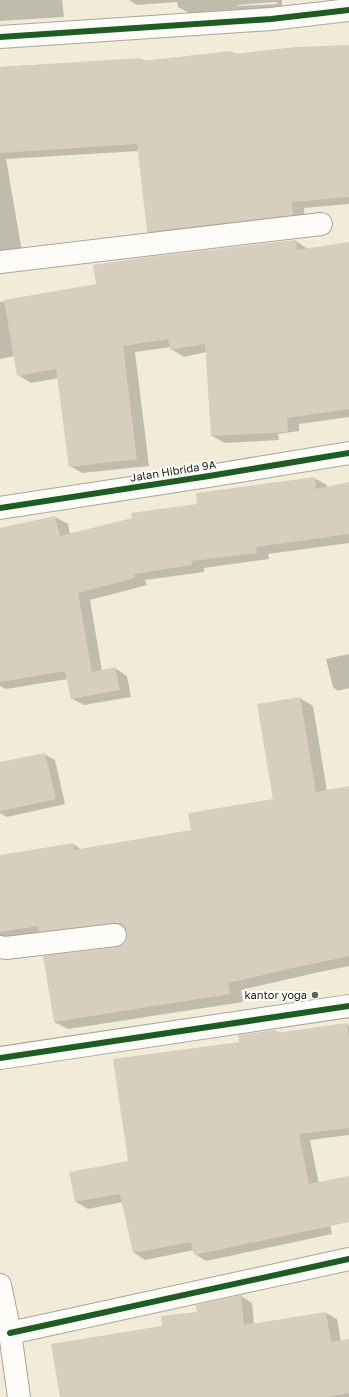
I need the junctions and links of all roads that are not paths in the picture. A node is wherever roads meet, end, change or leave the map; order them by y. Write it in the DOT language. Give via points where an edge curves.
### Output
graph roads {
  1 [pos="349,10"];
  2 [pos="0,37"];
  3 [pos="321,224"];
  4 [pos="0,262"];
  5 [pos="349,452"];
  6 [pos="0,508"];
  7 [pos="115,935"];
  8 [pos="0,947"];
  9 [pos="349,1006"];
  10 [pos="0,1058"];
  11 [pos="349,1259"];
  12 [pos="0,1285"];
  13 [pos="10,1333"];
  14 [pos="20,1397"];
  1 -- 2 [label="street" via="271,19"];
  3 -- 4 [label="street"];
  5 -- 6 [label="street, Jalan Hibrida 9A"];
  7 -- 8 [label="street"];
  9 -- 10 [label="street"];
  11 -- 13 [label="street"];
  12 -- 13 [label="street"];
  13 -- 14 [label="street"];
}
